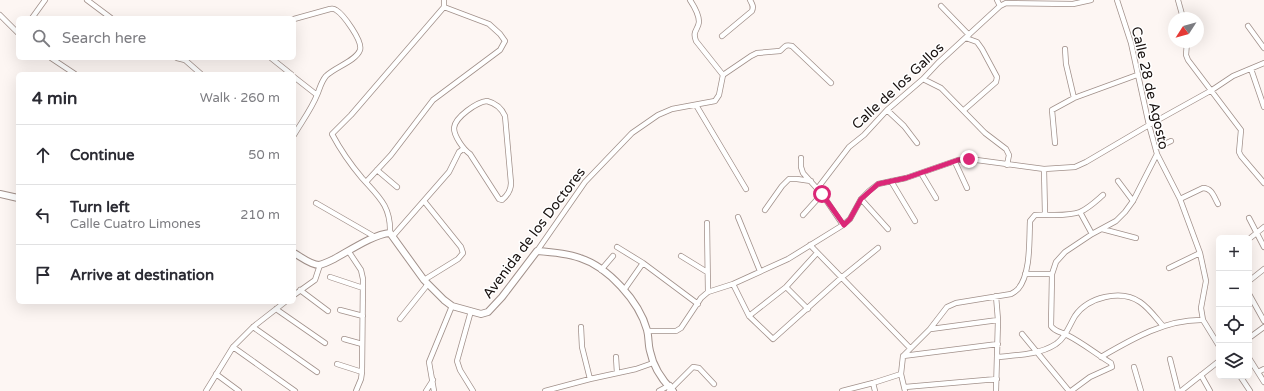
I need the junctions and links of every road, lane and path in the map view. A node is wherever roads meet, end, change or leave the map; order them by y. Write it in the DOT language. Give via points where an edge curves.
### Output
graph roads {
  1 [pos="45,0"];
  2 [pos="87,0"];
  3 [pos="444,0"];
  4 [pos="690,0"];
  5 [pos="750,0"];
  6 [pos="996,0"];
  7 [pos="1091,0"];
  8 [pos="1117,0"];
  9 [pos="1178,0"];
  10 [pos="941,6"];
  11 [pos="1000,6"];
  12 [pos="444,7"];
  13 [pos="1181,12"];
  14 [pos="0,15"];
  15 [pos="33,16"];
  16 [pos="108,16"];
  17 [pos="296,18"];
  18 [pos="1248,26"];
  19 [pos="16,31"];
  20 [pos="722,36"];
  21 [pos="968,36"];
  22 [pos="1187,48"];
  23 [pos="1264,48"];
  24 [pos="1065,49"];
  25 [pos="54,60"];
  26 [pos="185,60"];
  27 [pos="274,60"];
  28 [pos="1264,63"];
  29 [pos="1250,69"];
  30 [pos="72,72"];
  31 [pos="199,72"];
  32 [pos="288,72"];
  33 [pos="1137,74"];
  34 [pos="723,75"];
  35 [pos="296,79"];
  36 [pos="923,79"];
  37 [pos="831,83"];
  38 [pos="1212,90"];
  39 [pos="317,95"];
  40 [pos="1074,98"];
  41 [pos="696,105"];
  42 [pos="1264,107"];
  43 [pos="886,110"];
  44 [pos="964,110"];
  45 [pos="1148,125"];
  46 [pos="296,132"];
  47 [pos="1171,140"];
  48 [pos="1055,142"];
  49 [pos="917,143"];
  50 [pos="1156,148"];
  51 [pos="463,149"];
  52 [pos="1157,154"];
  53 [pos="801,158"];
  54 [pos="954,162"];
  55 [pos="1007,165"];
  56 [pos="1044,169"];
  57 [pos="377,170"];
  58 [pos="921,173"];
  59 [pos="811,181"];
  60 [pos="891,181"];
  61 [pos="366,182"];
  62 [pos="1118,182"];
  63 [pos="1264,183"];
  64 [pos="397,187"];
  65 [pos="818,188"];
  66 [pos="967,188"];
  67 [pos="746,189"];
  68 [pos="0,194"];
  69 [pos="822,194"];
  70 [pos="1103,195"];
  71 [pos="16,198"];
  72 [pos="936,198"];
  73 [pos="1180,198"];
  74 [pos="861,199"];
  75 [pos="424,201"];
  76 [pos="1133,201"];
  77 [pos="316,203"];
  78 [pos="1218,204"];
  79 [pos="765,210"];
  80 [pos="1080,212"];
  81 [pos="1045,214"];
  82 [pos="803,215"];
  83 [pos="738,217"];
  84 [pos="1249,218"];
  85 [pos="915,222"];
  86 [pos="707,223"];
  87 [pos="844,225"];
  88 [pos="1264,227"];
  89 [pos="888,229"];
  90 [pos="1102,229"];
  91 [pos="1257,233"];
  92 [pos="391,234"];
  93 [pos="1092,234"];
  94 [pos="375,237"];
  95 [pos="1252,237"];
  96 [pos="1136,238"];
  97 [pos="810,245"];
  98 [pos="617,247"];
  99 [pos="1264,247"];
  100 [pos="878,248"];
  101 [pos="537,250"];
  102 [pos="349,252"];
  103 [pos="817,253"];
  104 [pos="1200,253"];
  105 [pos="296,254"];
  106 [pos="613,256"];
  107 [pos="681,256"];
  108 [pos="643,264"];
  109 [pos="320,265"];
  110 [pos="1169,268"];
  111 [pos="1264,269"];
  112 [pos="601,270"];
  113 [pos="760,271"];
  114 [pos="707,272"];
  115 [pos="1025,274"];
  116 [pos="1052,274"];
  117 [pos="330,277"];
  118 [pos="841,278"];
  119 [pos="1252,279"];
  120 [pos="426,282"];
  121 [pos="733,284"];
  122 [pos="786,286"];
  123 [pos="363,288"];
  124 [pos="300,290"];
  125 [pos="624,290"];
  126 [pos="708,292"];
  127 [pos="296,293"];
  128 [pos="996,296"];
  129 [pos="1252,299"];
  130 [pos="282,304"];
  131 [pos="698,304"];
  132 [pos="452,306"];
  133 [pos="276,309"];
  134 [pos="808,309"];
  135 [pos="340,310"];
  136 [pos="328,311"];
  137 [pos="471,311"];
  138 [pos="362,316"];
  139 [pos="749,316"];
  140 [pos="400,319"];
  141 [pos="998,320"];
  142 [pos="1203,320"];
  143 [pos="1264,321"];
  144 [pos="1163,326"];
  145 [pos="253,327"];
  146 [pos="581,327"];
  147 [pos="1264,327"];
  148 [pos="930,329"];
  149 [pos="647,331"];
  150 [pos="1022,334"];
  151 [pos="1066,334"];
  152 [pos="1252,336"];
  153 [pos="344,338"];
  154 [pos="325,343"];
  155 [pos="1217,343"];
  156 [pos="362,344"];
  157 [pos="998,344"];
  158 [pos="233,348"];
  159 [pos="910,348"];
  160 [pos="1038,352"];
  161 [pos="903,356"];
  162 [pos="616,357"];
  163 [pos="997,357"];
  164 [pos="1101,357"];
  165 [pos="1170,359"];
  166 [pos="653,362"];
  167 [pos="1216,363"];
  168 [pos="1252,363"];
  169 [pos="337,364"];
  170 [pos="1134,367"];
  171 [pos="1264,369"];
  172 [pos="317,372"];
  173 [pos="362,372"];
  174 [pos="1258,372"];
  175 [pos="617,373"];
  176 [pos="216,374"];
  177 [pos="901,374"];
  178 [pos="1201,375"];
  179 [pos="590,379"];
  180 [pos="997,379"];
  181 [pos="1242,379"];
  182 [pos="433,380"];
  183 [pos="1264,382"];
  184 [pos="873,383"];
  185 [pos="714,384"];
  186 [pos="670,389"];
  187 [pos="905,389"];
  188 [pos="206,391"];
  189 [pos="239,391"];
  190 [pos="295,391"];
  191 [pos="356,391"];
  192 [pos="426,391"];
  193 [pos="434,391"];
  194 [pos="473,391"];
  195 [pos="545,391"];
  196 [pos="659,391"];
  197 [pos="842,391"];
  198 [pos="875,391"];
  199 [pos="996,391"];
  200 [pos="1070,391"];
  201 [pos="1141,391"];
  202 [pos="1178,391"];
  203 [pos="1181,391"];
  204 [pos="1210,391"];
  205 [pos="1250,391"];
  1 -- 15 [label="street"];
  2 -- 16 [label="street"];
  3 -- 12 [label="street"];
  4 -- 34 [label="street" via="699,21 694,36 696,41"];
  5 -- 20 [label="street" via="753,4 752,11"];
  6 -- 11 [label="street"];
  7 -- 11 [label="street" via="1073,4 1006,3"];
  8 -- 33 [label="street, Calle 28 de Agosto"];
  9 -- 13 [label="street"];
  10 -- 21 [label="street"];
  11 -- 21 [label="street, Calle de los Gallos"];
  12 -- 57 [label="street" via="490,24 505,41 500,50 433,100"];
  12 -- 61 [label="street" via="332,134"];
  14 -- 19 [label="street"];
  17 -- 39 [label="street" via="334,8 357,36 361,45 357,54 324,78"];
  18 -- 23 [label="street"];
  21 -- 36 [label="street, Calle de los Gallos"];
  21 -- 44 [label="street" via="982,49 997,77 996,82"];
  22 -- 38 [label="street" via="1188,60"];
  24 -- 40 [label="street"];
  25 -- 30 [label="street"];
  26 -- 31 [label="street"];
  27 -- 32 [label="street"];
  28 -- 29 [label="street"];
  29 -- 38 [label="street" via="1233,76"];
  29 -- 42 [label="street"];
  33 -- 40 [label="street"];
  33 -- 45 [label="street, Calle 28 de Agosto"];
  34 -- 37 [label="street" via="757,53 780,50 788,44"];
  34 -- 41 [label="street, Avenida de los Doctores" via="719,95 715,101"];
  35 -- 39 [label="street"];
  36 -- 43 [label="street, Calle de los Gallos"];
  36 -- 44 [label="street" via="941,88"];
  38 -- 45 [label="street"];
  38 -- 63 [label="street" via="1241,130 1241,156"];
  39 -- 46 [label="street"];
  40 -- 48 [label="street" via="1052,110"];
  41 -- 67 [label="street"];
  41 -- 101 [label="street, Avenida de los Doctores" via="672,109 658,115 632,133 585,182"];
  43 -- 49 [label="street" via="904,126"];
  43 -- 65 [label="street, Calle de los Gallos" via="864,135 849,147"];
  44 -- 55 [label="street" via="1006,150 1009,155"];
  45 -- 50 [label="street, Calle 28 de Agosto"];
  45 -- 56 [label="street" via="1080,165"];
  47 -- 50 [label="street"];
  50 -- 52 [label="street, Calle 28 de Agosto"];
  51 -- 51 [label="street" via="455,131 456,122 469,109 481,102 486,101 499,107 505,116 511,182 508,195 502,200 499,199 470,154"];
  51 -- 75 [label="street" via="449,172"];
  52 -- 73 [label="street"];
  52 -- 76 [label="street, Calle 28 de Agosto"];
  53 -- 59 [label="street" via="801,167"];
  54 -- 55 [label="street" via="969,159"];
  54 -- 58 [label="street"];
  54 -- 66 [label="street"];
  55 -- 56 [label="street"];
  56 -- 81 [label="street"];
  57 -- 61 [label="street"];
  57 -- 64 [label="street"];
  58 -- 60 [label="street"];
  58 -- 72 [label="street"];
  59 -- 65 [label="street"];
  59 -- 79 [label="street" via="789,180"];
  60 -- 74 [label="street" via="878,184"];
  60 -- 85 [label="street"];
  61 -- 92 [label="street" via="380,197 387,210"];
  62 -- 76 [label="street"];
  65 -- 69 [label="street"];
  68 -- 71 [label="main road"];
  69 -- 82 [label="street"];
  69 -- 87 [label="street"];
  70 -- 80 [label="street"];
  73 -- 78 [label="street" via="1207,188 1211,190"];
  73 -- 104 [label="street"];
  74 -- 87 [label="street"];
  74 -- 89 [label="street"];
  75 -- 92 [label="street"];
  75 -- 120 [label="street" via="463,253"];
  76 -- 90 [label="street, Calle 28 de Agosto" via="1116,221"];
  77 -- 94 [label="street"];
  80 -- 81 [label="street"];
  80 -- 93 [label="street"];
  81 -- 115 [label="street" via="1034,215 1030,221"];
  83 -- 113 [label="street"];
  84 -- 91 [label="street"];
  86 -- 114 [label="street"];
  87 -- 97 [label="street"];
  88 -- 91 [label="street"];
  90 -- 93 [label="street, Calle 28 de Agosto"];
  90 -- 96 [label="street"];
  91 -- 95 [label="street"];
  91 -- 99 [label="street"];
  92 -- 94 [label="main road"];
  92 -- 120 [label="main road, Avenida de los Doctores"];
  93 -- 116 [label="street, Calle 28 de Agosto" via="1065,252 1056,262"];
  94 -- 102 [label="main road"];
  97 -- 103 [label="street"];
  97 -- 113 [label="street" via="788,259"];
  98 -- 108 [label="street"];
  100 -- 118 [label="street"];
  101 -- 112 [label="main road" via="569,254"];
  101 -- 137 [label="main road, Avenida de los Doctores" via="488,312 481,314"];
  102 -- 109 [label="main road"];
  102 -- 123 [label="street" via="361,270"];
  103 -- 118 [label="street"];
  103 -- 122 [label="street"];
  104 -- 110 [label="street"];
  104 -- 142 [label="street" via="1206,281 1201,308"];
  105 -- 109 [label="main road"];
  106 -- 112 [label="street"];
  107 -- 114 [label="street"];
  108 -- 125 [label="street"];
  108 -- 131 [label="street"];
  109 -- 124 [label="street" via="315,280"];
  111 -- 119 [label="street"];
  112 -- 125 [label="main road"];
  113 -- 121 [label="street"];
  114 -- 126 [label="street"];
  115 -- 116 [label="street"];
  115 -- 128 [label="street" via="1018,290 1011,294"];
  116 -- 151 [label="street, Calle 28 de Agosto" via="1051,326 1053,330"];
  117 -- 123 [label="street"];
  118 -- 134 [label="street"];
  118 -- 159 [label="street"];
  120 -- 132 [label="main road, Avenida de los Doctores"];
  120 -- 140 [label="street"];
  121 -- 126 [label="street"];
  121 -- 139 [label="street"];
  122 -- 134 [label="street"];
  122 -- 139 [label="street"];
  123 -- 138 [label="street"];
  124 -- 127 [label="street"];
  124 -- 136 [label="street"];
  125 -- 149 [label="main road" via="639,311"];
  126 -- 131 [label="street"];
  128 -- 141 [label="street"];
  128 -- 148 [label="street" via="952,304"];
  129 -- 143 [label="street"];
  130 -- 133 [label="street"];
  131 -- 149 [label="street" via="676,331"];
  132 -- 137 [label="main road, Avenida de los Doctores"];
  132 -- 182 [label="street" via="429,362"];
  133 -- 145 [label="street"];
  133 -- 154 [label="street"];
  134 -- 139 [label="street" via="773,339"];
  135 -- 138 [label="street"];
  137 -- 194 [label="street" via="457,361"];
  138 -- 156 [label="street"];
  141 -- 148 [label="street"];
  141 -- 157 [label="street"];
  142 -- 144 [label="street"];
  142 -- 155 [label="street"];
  144 -- 151 [label="street" via="1140,302 1128,296 1114,296 1093,301 1081,309"];
  144 -- 164 [label="street"];
  145 -- 158 [label="street"];
  145 -- 172 [label="street"];
  146 -- 179 [label="street" via="582,347"];
  147 -- 152 [label="street"];
  148 -- 159 [label="street"];
  149 -- 166 [label="main road"];
  150 -- 160 [label="street"];
  151 -- 160 [label="street" via="1057,343"];
  151 -- 164 [label="street, Calle 28 de Agosto"];
  153 -- 156 [label="street"];
  156 -- 173 [label="street"];
  157 -- 161 [label="street"];
  157 -- 163 [label="street"];
  158 -- 176 [label="street"];
  158 -- 190 [label="street"];
  159 -- 161 [label="street"];
  160 -- 163 [label="street"];
  160 -- 200 [label="street"];
  161 -- 177 [label="street"];
  162 -- 175 [label="street"];
  163 -- 180 [label="street"];
  164 -- 200 [label="street, Calle 28 de Agosto" via="1111,363 1112,367 1090,377"];
  165 -- 202 [label="street"];
  166 -- 175 [label="street"];
  166 -- 186 [label="main road"];
  167 -- 178 [label="street"];
  168 -- 174 [label="street"];
  169 -- 173 [label="street"];
  170 -- 201 [label="street"];
  171 -- 174 [label="street"];
  173 -- 191 [label="street"];
  174 -- 183 [label="street"];
  175 -- 179 [label="street"];
  176 -- 188 [label="street"];
  176 -- 189 [label="street"];
  177 -- 184 [label="street"];
  177 -- 187 [label="street"];
  178 -- 203 [label="street"];
  178 -- 204 [label="street"];
  179 -- 195 [label="street"];
  180 -- 187 [label="street"];
  180 -- 199 [label="street"];
  181 -- 205 [label="street"];
  182 -- 192 [label="street"];
  182 -- 193 [label="street"];
  184 -- 197 [label="street"];
  184 -- 198 [label="street"];
  185 -- 186 [label="street" via="693,367"];
  186 -- 196 [label="street"];
}
